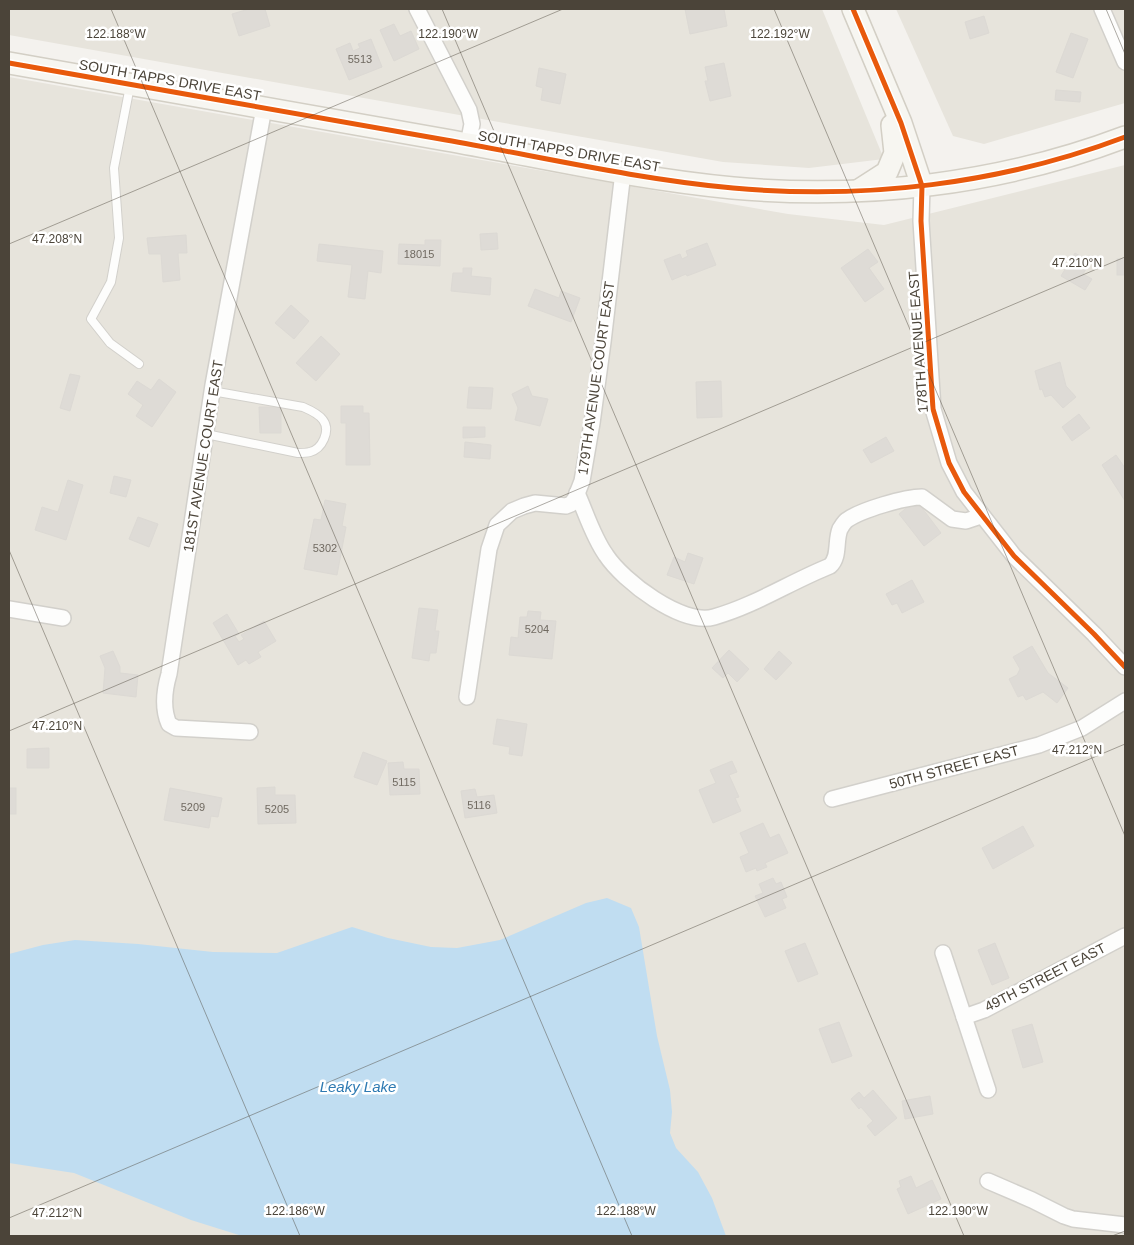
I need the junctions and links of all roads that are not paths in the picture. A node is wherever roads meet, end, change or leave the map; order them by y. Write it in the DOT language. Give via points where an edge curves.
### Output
graph roads {
  1 [pos="417,9"];
  2 [pos="852,9"];
  3 [pos="1102,9"];
  4 [pos="1125,62"];
  5 [pos="9,63"];
  6 [pos="130,84"];
  7 [pos="886,88"];
  8 [pos="264,108"];
  9 [pos="1125,137"];
  10 [pos="468,144"];
  11 [pos="623,172"];
  12 [pos="922,186"];
  13 [pos="859,191"];
  14 [pos="139,364"];
  15 [pos="212,391"];
  16 [pos="206,434"];
  17 [pos="577,493"];
  18 [pos="981,516"];
  19 [pos="9,609"];
  20 [pos="64,618"];
  21 [pos="1125,667"];
  22 [pos="467,697"];
  23 [pos="1125,701"];
  24 [pos="250,732"];
  25 [pos="832,799"];
  26 [pos="1125,936"];
  27 [pos="943,953"];
  28 [pos="964,1016"];
  29 [pos="988,1090"];
  30 [pos="988,1182"];
  31 [pos="1125,1225"];
  1 -- 10 [label="street" via="469,110 472,124"];
  2 -- 7 [label="street"];
  3 -- 4 [label="street"];
  5 -- 6 [label="street, SOUTH TAPPS DRIVE EAST"];
  6 -- 8 [label="street, SOUTH TAPPS DRIVE EAST"];
  6 -- 14 [label="lane" via="114,168 119,238 111,282 91,319 110,344"];
  7 -- 12 [label="street"];
  7 -- 13 [label="street" via="895,153 887,172"];
  8 -- 10 [label="street, SOUTH TAPPS DRIVE EAST"];
  8 -- 15 [label="street, 181ST AVENUE COURT EAST"];
  9 -- 12 [label="street, SOUTH TAPPS DRIVE EAST" via="1044,163"];
  10 -- 11 [label="street, SOUTH TAPPS DRIVE EAST"];
  11 -- 13 [label="street, SOUTH TAPPS DRIVE EAST" via="734,188"];
  11 -- 17 [label="street, 179TH AVENUE COURT EAST" via="592,424"];
  12 -- 13 [label="street, SOUTH TAPPS DRIVE EAST"];
  12 -- 18 [label="street, 178TH AVENUE EAST" via="921,221 933,409 949,463"];
  15 -- 16 [label="street, 181ST AVENUE COURT EAST"];
  15 -- 16 [label="lane" via="303,407 324,420 325,438 318,448 298,454"];
  16 -- 24 [label="street, 181ST AVENUE COURT EAST" via="164,705 169,724 176,728"];
  17 -- 18 [label="street" via="605,554 616,569 672,609 701,619 755,603 830,566 836,559 837,538 843,523 868,510 922,497 952,519 966,521"];
  17 -- 22 [label="street, 179TH AVENUE COURT EAST" via="571,504 535,503 512,511 497,525 489,549"];
  18 -- 21 [label="street, 178TH AVENUE EAST" via="1014,556"];
  19 -- 20 [label="street"];
  23 -- 25 [label="street, 50TH STREET EAST" via="1082,728 1039,745"];
  26 -- 28 [label="street, 49TH STREET EAST" via="984,1010"];
  27 -- 28 [label="street"];
  28 -- 29 [label="street"];
  30 -- 31 [label="street" via="1073,1219"];
}
